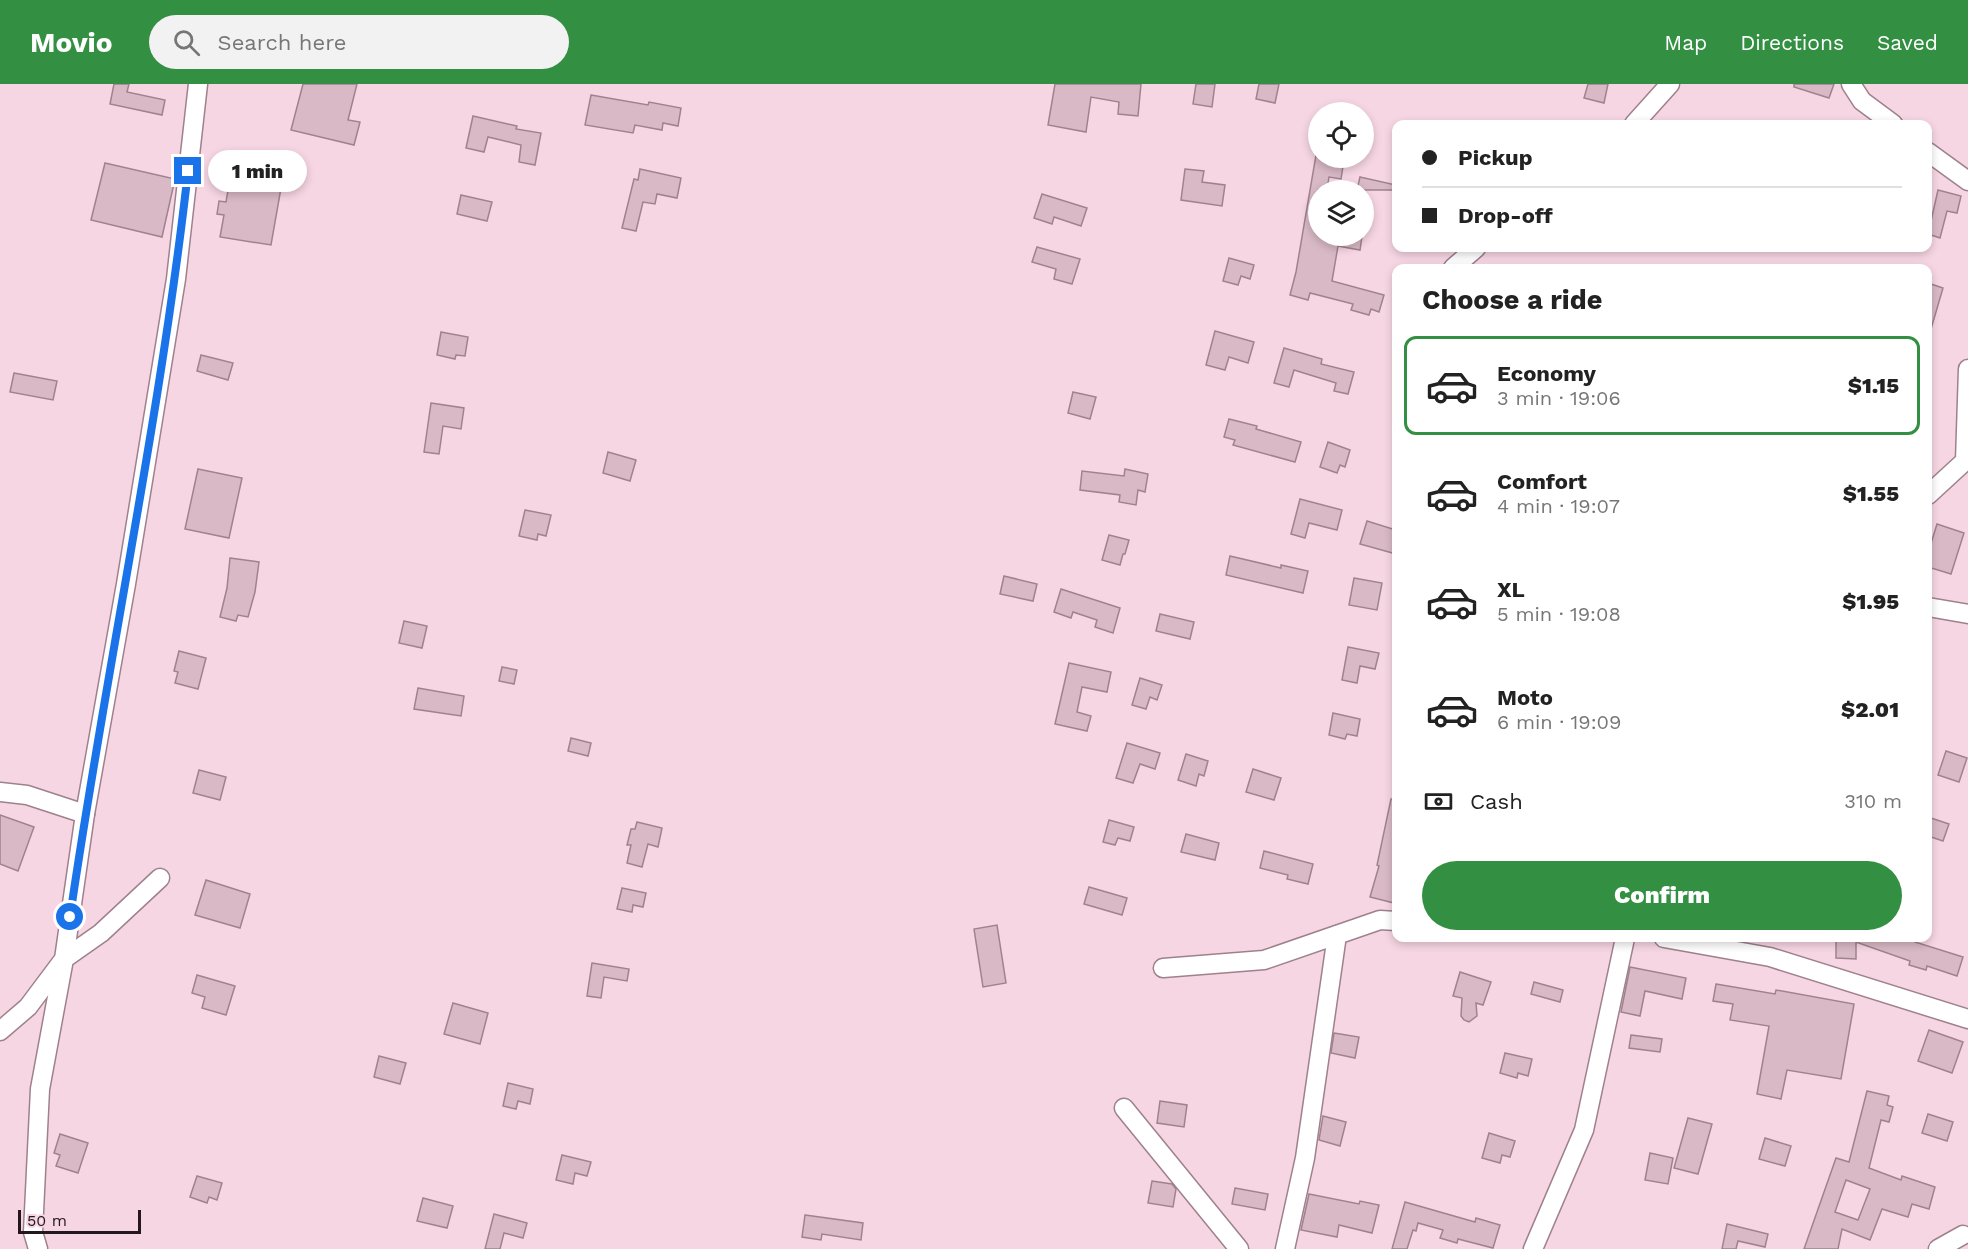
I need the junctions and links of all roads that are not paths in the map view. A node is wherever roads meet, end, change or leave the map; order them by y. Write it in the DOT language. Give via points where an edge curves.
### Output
graph roads {
  1 [pos="198,84"];
  2 [pos="1670,84"];
  3 [pos="1851,84"];
  4 [pos="1638,120"];
  5 [pos="1888,120"];
  6 [pos="1932,155"];
  7 [pos="1968,181"];
  8 [pos="1472,252"];
  9 [pos="1458,264"];
  10 [pos="1968,369"];
  11 [pos="1932,491"];
  12 [pos="1932,608"];
  13 [pos="1968,614"];
  14 [pos="0,792"];
  15 [pos="85,814"];
  16 [pos="160,878"];
  17 [pos="1392,921"];
  18 [pos="1337,935"];
  19 [pos="1624,942"];
  20 [pos="1686,942"];
  21 [pos="64,959"];
  22 [pos="1163,968"];
  23 [pos="1968,1019"];
  24 [pos="0,1030"];
  25 [pos="1124,1108"];
  26 [pos="1963,1235"];
  27 [pos="38,1249"];
  28 [pos="1239,1249"];
  29 [pos="1285,1249"];
  30 [pos="1533,1249"];
  31 [pos="1938,1249"];
  1 -- 15 [label="street" via="174,291"];
  2 -- 4 [label="street"];
  3 -- 5 [label="street" via="1862,101"];
  6 -- 7 [label="street"];
  8 -- 9 [label="street"];
  10 -- 11 [label="street" via="1965,460"];
  12 -- 13 [label="street"];
  14 -- 15 [label="street" via="27,795"];
  15 -- 21 [label="street"];
  16 -- 21 [label="street" via="101,933"];
  17 -- 18 [label="street" via="1380,920"];
  18 -- 22 [label="street" via="1264,960"];
  18 -- 29 [label="street" via="1305,1158"];
  19 -- 30 [label="street" via="1584,1130"];
  20 -- 23 [label="street" via="1770,957"];
  21 -- 24 [label="street" via="28,1007"];
  21 -- 27 [label="street" via="40,1089 33,1232"];
  25 -- 28 [label="street"];
  26 -- 31 [label="street"];
}
